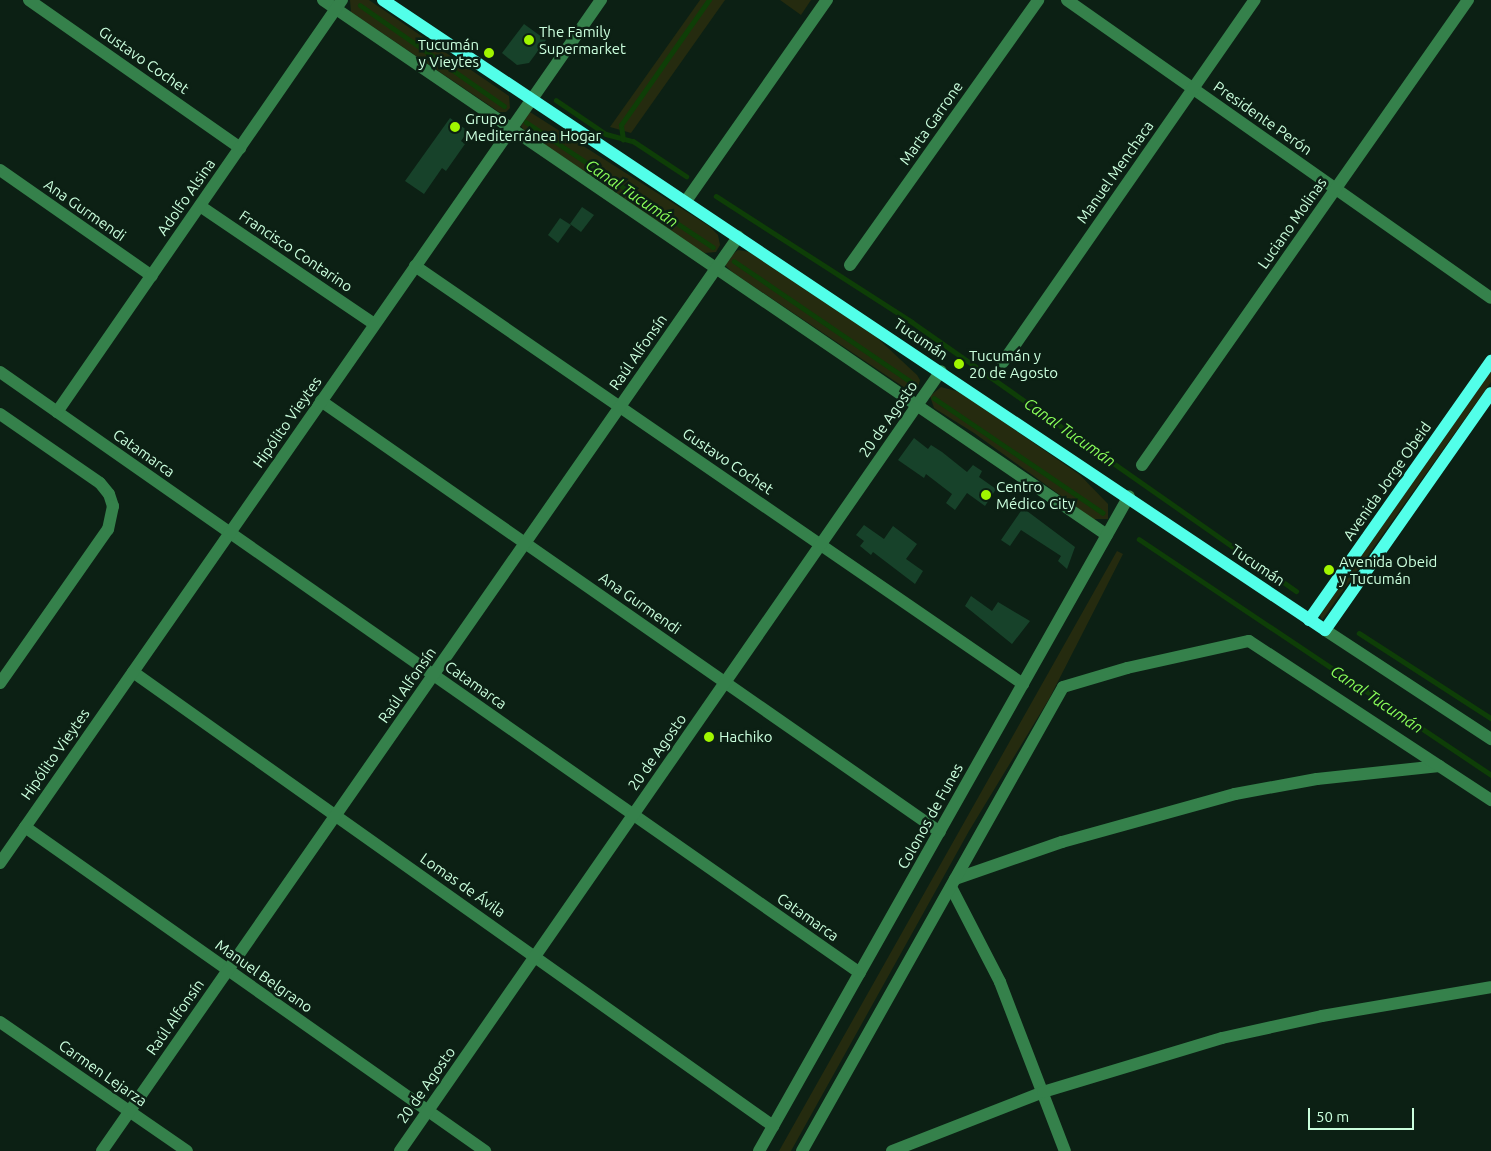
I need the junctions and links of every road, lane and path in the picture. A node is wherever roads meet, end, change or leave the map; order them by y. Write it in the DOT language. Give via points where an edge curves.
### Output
graph roads {
  1 [pos="28,0"];
  2 [pos="323,0"];
  3 [pos="383,0"];
  4 [pos="600,0"];
  5 [pos="827,0"];
  6 [pos="1038,0"];
  7 [pos="1067,0"];
  8 [pos="1254,0"];
  9 [pos="1468,0"];
  10 [pos="339,4"];
  11 [pos="1193,89"];
  12 [pos="530,100"];
  13 [pos="512,126"];
  14 [pos="240,148"];
  15 [pos="0,170"];
  16 [pos="1336,189"];
  17 [pos="686,201"];
  18 [pos="200,206"];
  19 [pos="738,237"];
  20 [pos="850,265"];
  21 [pos="415,266"];
  22 [pos="717,267"];
  23 [pos="152,276"];
  24 [pos="1491,298"];
  25 [pos="374,324"];
  26 [pos="1491,361"];
  27 [pos="1002,362"];
  28 [pos="941,371"];
  29 [pos="0,372"];
  30 [pos="1491,393"];
  31 [pos="321,401"];
  32 [pos="917,405"];
  33 [pos="620,406"];
  34 [pos="57,412"];
  35 [pos="0,414"];
  36 [pos="1142,465"];
  37 [pos="1129,496"];
  38 [pos="230,532"];
  39 [pos="1107,535"];
  40 [pos="525,543"];
  41 [pos="821,544"];
  42 [pos="1309,620"];
  43 [pos="1324,630"];
  44 [pos="133,672"];
  45 [pos="434,675"];
  46 [pos="725,682"];
  47 [pos="0,683"];
  48 [pos="1023,684"];
  49 [pos="1491,740"];
  50 [pos="1439,766"];
  51 [pos="1491,800"];
  52 [pos="633,814"];
  53 [pos="336,816"];
  54 [pos="25,827"];
  55 [pos="940,832"];
  56 [pos="0,863"];
  57 [pos="953,883"];
  58 [pos="535,956"];
  59 [pos="228,970"];
  60 [pos="860,973"];
  61 [pos="1491,987"];
  62 [pos="0,1022"];
  63 [pos="1043,1092"];
  64 [pos="130,1111"];
  65 [pos="428,1111"];
  66 [pos="773,1126"];
  67 [pos="102,1151"];
  68 [pos="187,1151"];
  69 [pos="400,1151"];
  70 [pos="485,1151"];
  71 [pos="760,1151"];
  72 [pos="802,1151"];
  73 [pos="892,1151"];
  74 [pos="1064,1151"];
  1 -- 14 [label="street, Gustavo Cochet"];
  2 -- 10 [label="street"];
  3 -- 12 [label="main road, Tucumán"];
  4 -- 12 [label="street, Hipólito Vieytes"];
  5 -- 17 [label="street"];
  6 -- 20 [label="street, Marta Garrone"];
  7 -- 11 [label="street, Presidente Perón"];
  8 -- 11 [label="street, Manuel Menchaca"];
  9 -- 16 [label="street, Luciano Molinas"];
  10 -- 13 [label="street"];
  10 -- 14 [label="street, Adolfo Alsina"];
  11 -- 16 [label="street, Presidente Perón"];
  11 -- 27 [label="street, Manuel Menchaca"];
  12 -- 13 [label="street, Hipólito Vieytes"];
  12 -- 17 [label="main road, Tucumán"];
  13 -- 21 [label="street, Hipólito Vieytes"];
  13 -- 22 [label="street"];
  14 -- 18 [label="street, Adolfo Alsina"];
  15 -- 23 [label="street, Ana Gurmendi"];
  16 -- 24 [label="street, Presidente Perón"];
  16 -- 36 [label="street, Luciano Molinas"];
  17 -- 19 [label="main road, Tucumán"];
  18 -- 23 [label="street, Adolfo Alsina"];
  18 -- 25 [label="street, Francisco Contarino"];
  19 -- 22 [label="street, Raúl Alfonsín"];
  19 -- 28 [label="main road, Tucumán"];
  21 -- 25 [label="street, Hipólito Vieytes"];
  21 -- 33 [label="street, Gustavo Cochet"];
  22 -- 32 [label="street"];
  22 -- 33 [label="street, Raúl Alfonsín"];
  23 -- 34 [label="street, Adolfo Alsina"];
  25 -- 31 [label="street, Hipólito Vieytes"];
  26 -- 42 [label="main road, Avenida Jorge Obeid"];
  28 -- 32 [label="street, 20 de Agosto"];
  28 -- 37 [label="main road, Tucumán"];
  29 -- 34 [label="street, Catamarca"];
  30 -- 43 [label="main road"];
  31 -- 38 [label="street, Hipólito Vieytes"];
  31 -- 40 [label="street, Ana Gurmendi"];
  32 -- 39 [label="street"];
  32 -- 41 [label="street, 20 de Agosto"];
  33 -- 40 [label="street, Raúl Alfonsín"];
  33 -- 41 [label="street, Gustavo Cochet"];
  34 -- 38 [label="street, Catamarca"];
  35 -- 47 [label="street" via="100,483 114,506 108,529"];
  37 -- 39 [label="street, Colonos de Funes"];
  37 -- 42 [label="main road, Tucumán"];
  38 -- 44 [label="street, Hipólito Vieytes"];
  38 -- 45 [label="street, Catamarca"];
  39 -- 48 [label="street, Colonos de Funes"];
  40 -- 45 [label="street, Raúl Alfonsín"];
  40 -- 46 [label="street, Ana Gurmendi"];
  41 -- 46 [label="street, 20 de Agosto"];
  41 -- 48 [label="street, Gustavo Cochet"];
  42 -- 43 [label="main road, Tucumán"];
  43 -- 49 [label="street, Tucumán"];
  44 -- 53 [label="street, Lomas de Ávila"];
  44 -- 54 [label="street, Hipólito Vieytes"];
  45 -- 52 [label="street, Catamarca"];
  45 -- 53 [label="street, Raúl Alfonsín"];
  46 -- 52 [label="street, 20 de Agosto"];
  46 -- 55 [label="street, Ana Gurmendi"];
  48 -- 55 [label="street, Colonos de Funes"];
  50 -- 51 [label="street"];
  50 -- 57 [label="street" via="1317,779 1235,794 1062,842"];
  50 -- 57 [label="street" via="1249,641 1200,650 1063,687"];
  52 -- 58 [label="street, 20 de Agosto"];
  52 -- 60 [label="street, Catamarca"];
  53 -- 58 [label="street, Lomas de Ávila"];
  53 -- 59 [label="street, Raúl Alfonsín"];
  54 -- 56 [label="street, Hipólito Vieytes"];
  54 -- 59 [label="street, Manuel Belgrano"];
  55 -- 60 [label="street, Colonos de Funes"];
  57 -- 63 [label="street" via="1000,982"];
  57 -- 72 [label="street"];
  58 -- 65 [label="street, 20 de Agosto"];
  58 -- 66 [label="street, Lomas de Ávila"];
  59 -- 64 [label="street, Raúl Alfonsín"];
  59 -- 65 [label="street, Manuel Belgrano"];
  60 -- 66 [label="street, Colonos de Funes"];
  61 -- 63 [label="street" via="1322,1016 1222,1038"];
  62 -- 64 [label="street, Carmen Lejarza"];
  63 -- 73 [label="street"];
  63 -- 74 [label="street"];
  64 -- 67 [label="street, Raúl Alfonsín"];
  64 -- 68 [label="street, Carmen Lejarza"];
  65 -- 69 [label="street, 20 de Agosto"];
  65 -- 70 [label="street, Manuel Belgrano"];
  66 -- 71 [label="street, Colonos de Funes"];
}
